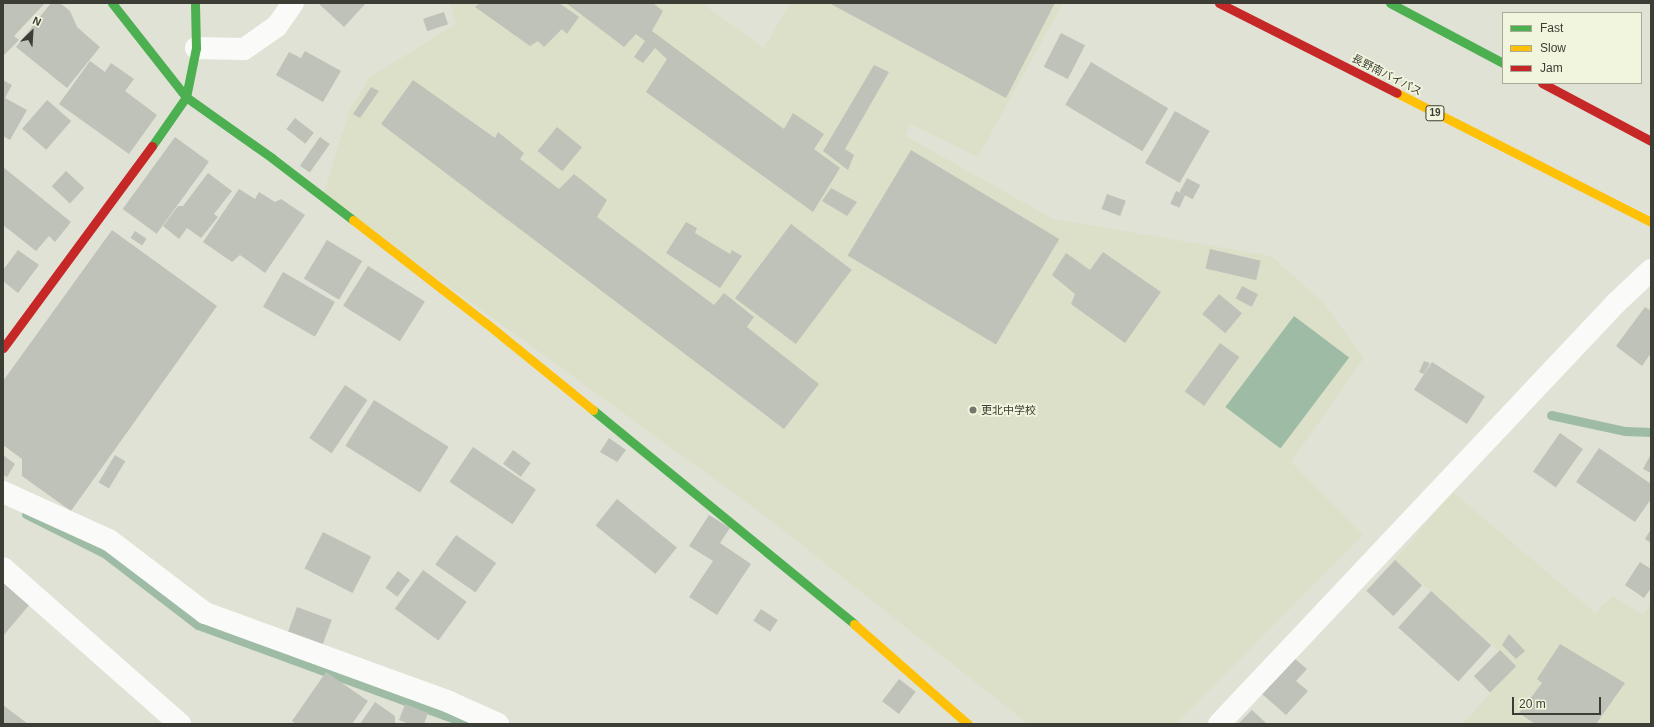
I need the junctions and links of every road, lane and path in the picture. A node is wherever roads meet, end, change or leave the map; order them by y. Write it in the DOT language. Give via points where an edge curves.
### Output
graph roads {
  1 [pos="112,3"];
  2 [pos="196,3"];
  3 [pos="293,3"];
  4 [pos="1219,3"];
  5 [pos="1390,3"];
  6 [pos="196,48"];
  7 [pos="1502,62"];
  8 [pos="1544,84"];
  9 [pos="186,97"];
  10 [pos="1651,141"];
  11 [pos="1651,222"];
  12 [pos="1651,270"];
  13 [pos="3,348"];
  14 [pos="3,492"];
  15 [pos="3,568"];
  16 [pos="180,724"];
  17 [pos="498,724"];
  18 [pos="968,724"];
  19 [pos="1219,724"];
  1 -- 9 [label="main road"];
  2 -- 6 [label="main road"];
  3 -- 6 [label="street" via="277,26 244,49"];
  4 -- 11 [label="main road, 長野南バイパス / 19"];
  5 -- 7 [label="main road"];
  6 -- 9 [label="main road"];
  8 -- 10 [label="main road"];
  9 -- 13 [label="main road"];
  9 -- 18 [label="main road" via="272,158 486,323 840,611"];
  12 -- 19 [label="street" via="1616,303"];
  14 -- 17 [label="street" via="109,540 205,613 449,702"];
  15 -- 16 [label="street"];
}
